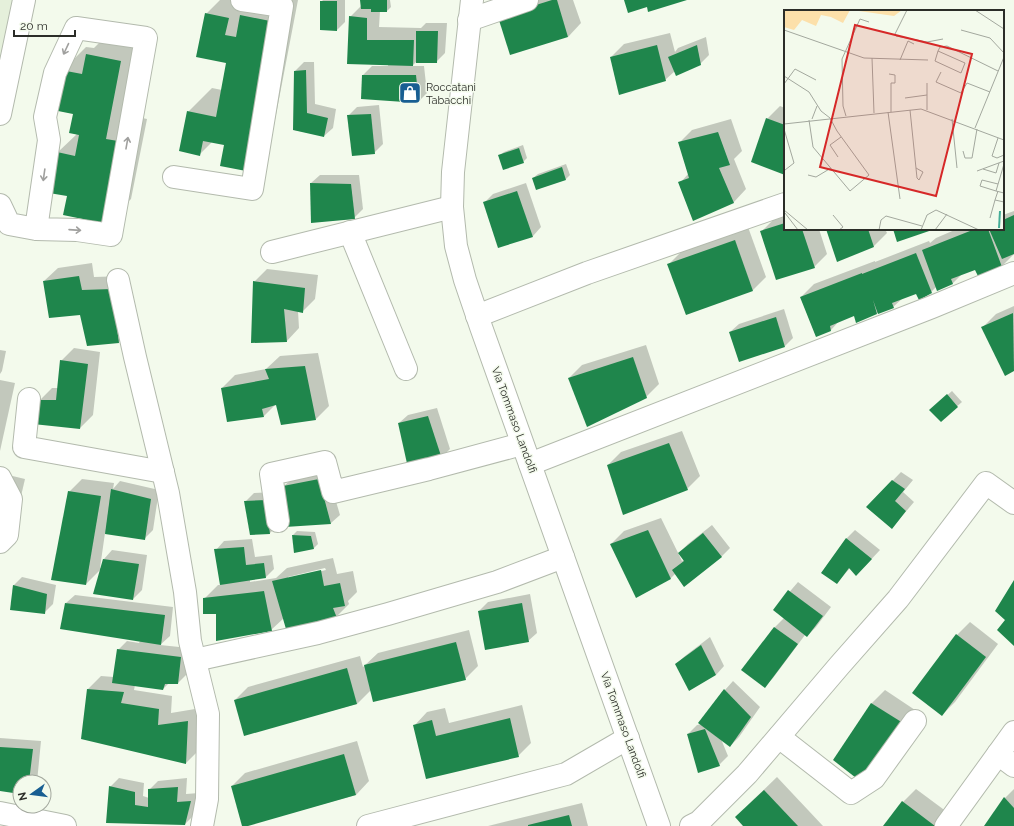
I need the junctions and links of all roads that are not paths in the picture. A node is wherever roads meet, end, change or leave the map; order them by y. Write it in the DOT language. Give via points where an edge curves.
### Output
graph roads {
  1 [pos="24,0"];
  2 [pos="242,0"];
  3 [pos="527,0"];
  4 [pos="470,10"];
  5 [pos="0,114"];
  6 [pos="174,177"];
  7 [pos="784,204"];
  8 [pos="0,205"];
  9 [pos="452,207"];
  10 [pos="36,229"];
  11 [pos="350,232"];
  12 [pos="272,252"];
  13 [pos="1014,273"];
  14 [pos="118,280"];
  15 [pos="477,316"];
  16 [pos="406,369"];
  17 [pos="29,399"];
  18 [pos="522,444"];
  19 [pos="530,464"];
  20 [pos="163,472"];
  21 [pos="0,478"];
  22 [pos="1014,504"];
  23 [pos="278,521"];
  24 [pos="0,542"];
  25 [pos="563,557"];
  26 [pos="195,660"];
  27 [pos="914,721"];
  28 [pos="1014,732"];
  29 [pos="779,737"];
  30 [pos="628,738"];
  31 [pos="1006,760"];
  32 [pos="0,813"];
  33 [pos="64,826"];
  34 [pos="202,826"];
  35 [pos="368,826"];
  36 [pos="659,826"];
  37 [pos="691,826"];
  38 [pos="946,826"];
  1 -- 5 [label="street"];
  2 -- 6 [label="street" via="282,6 252,189"];
  3 -- 4 [label="street"];
  4 -- 9 [label="street, Via Tommaso Landolfi" via="453,172"];
  7 -- 15 [label="street"];
  8 -- 10 [label="street" via="9,224"];
  9 -- 11 [label="street"];
  9 -- 15 [label="street, Via Tommaso Landolfi" via="456,246"];
  10 -- 10 [label="street, one-way" via="77,230 111,235 146,38 76,28 55,73 45,117 49,140"];
  11 -- 12 [label="street"];
  11 -- 16 [label="street"];
  13 -- 19 [label="street"];
  14 -- 20 [label="street"];
  15 -- 18 [label="street, Via Tommaso Landolfi"];
  17 -- 20 [label="street" via="24,447"];
  18 -- 19 [label="street, Via Tommaso Landolfi"];
  18 -- 23 [label="street" via="333,492 325,462 271,474"];
  19 -- 25 [label="street, Via Tommaso Landolfi"];
  20 -- 26 [label="street"];
  21 -- 24 [label="street" via="10,499 7,535"];
  22 -- 29 [label="street" via="986,483 898,599"];
  25 -- 26 [label="street" via="496,582 388,614 318,633"];
  25 -- 30 [label="street, Via Tommaso Landolfi"];
  26 -- 34 [label="street" via="208,714 207,799"];
  27 -- 29 [label="street" via="874,778 851,793"];
  28 -- 31 [label="street"];
  29 -- 37 [label="street" via="747,774 699,822"];
  30 -- 35 [label="street" via="566,774"];
  30 -- 36 [label="street, Via Tommaso Landolfi"];
  31 -- 38 [label="street"];
  32 -- 33 [label="street"];
}
